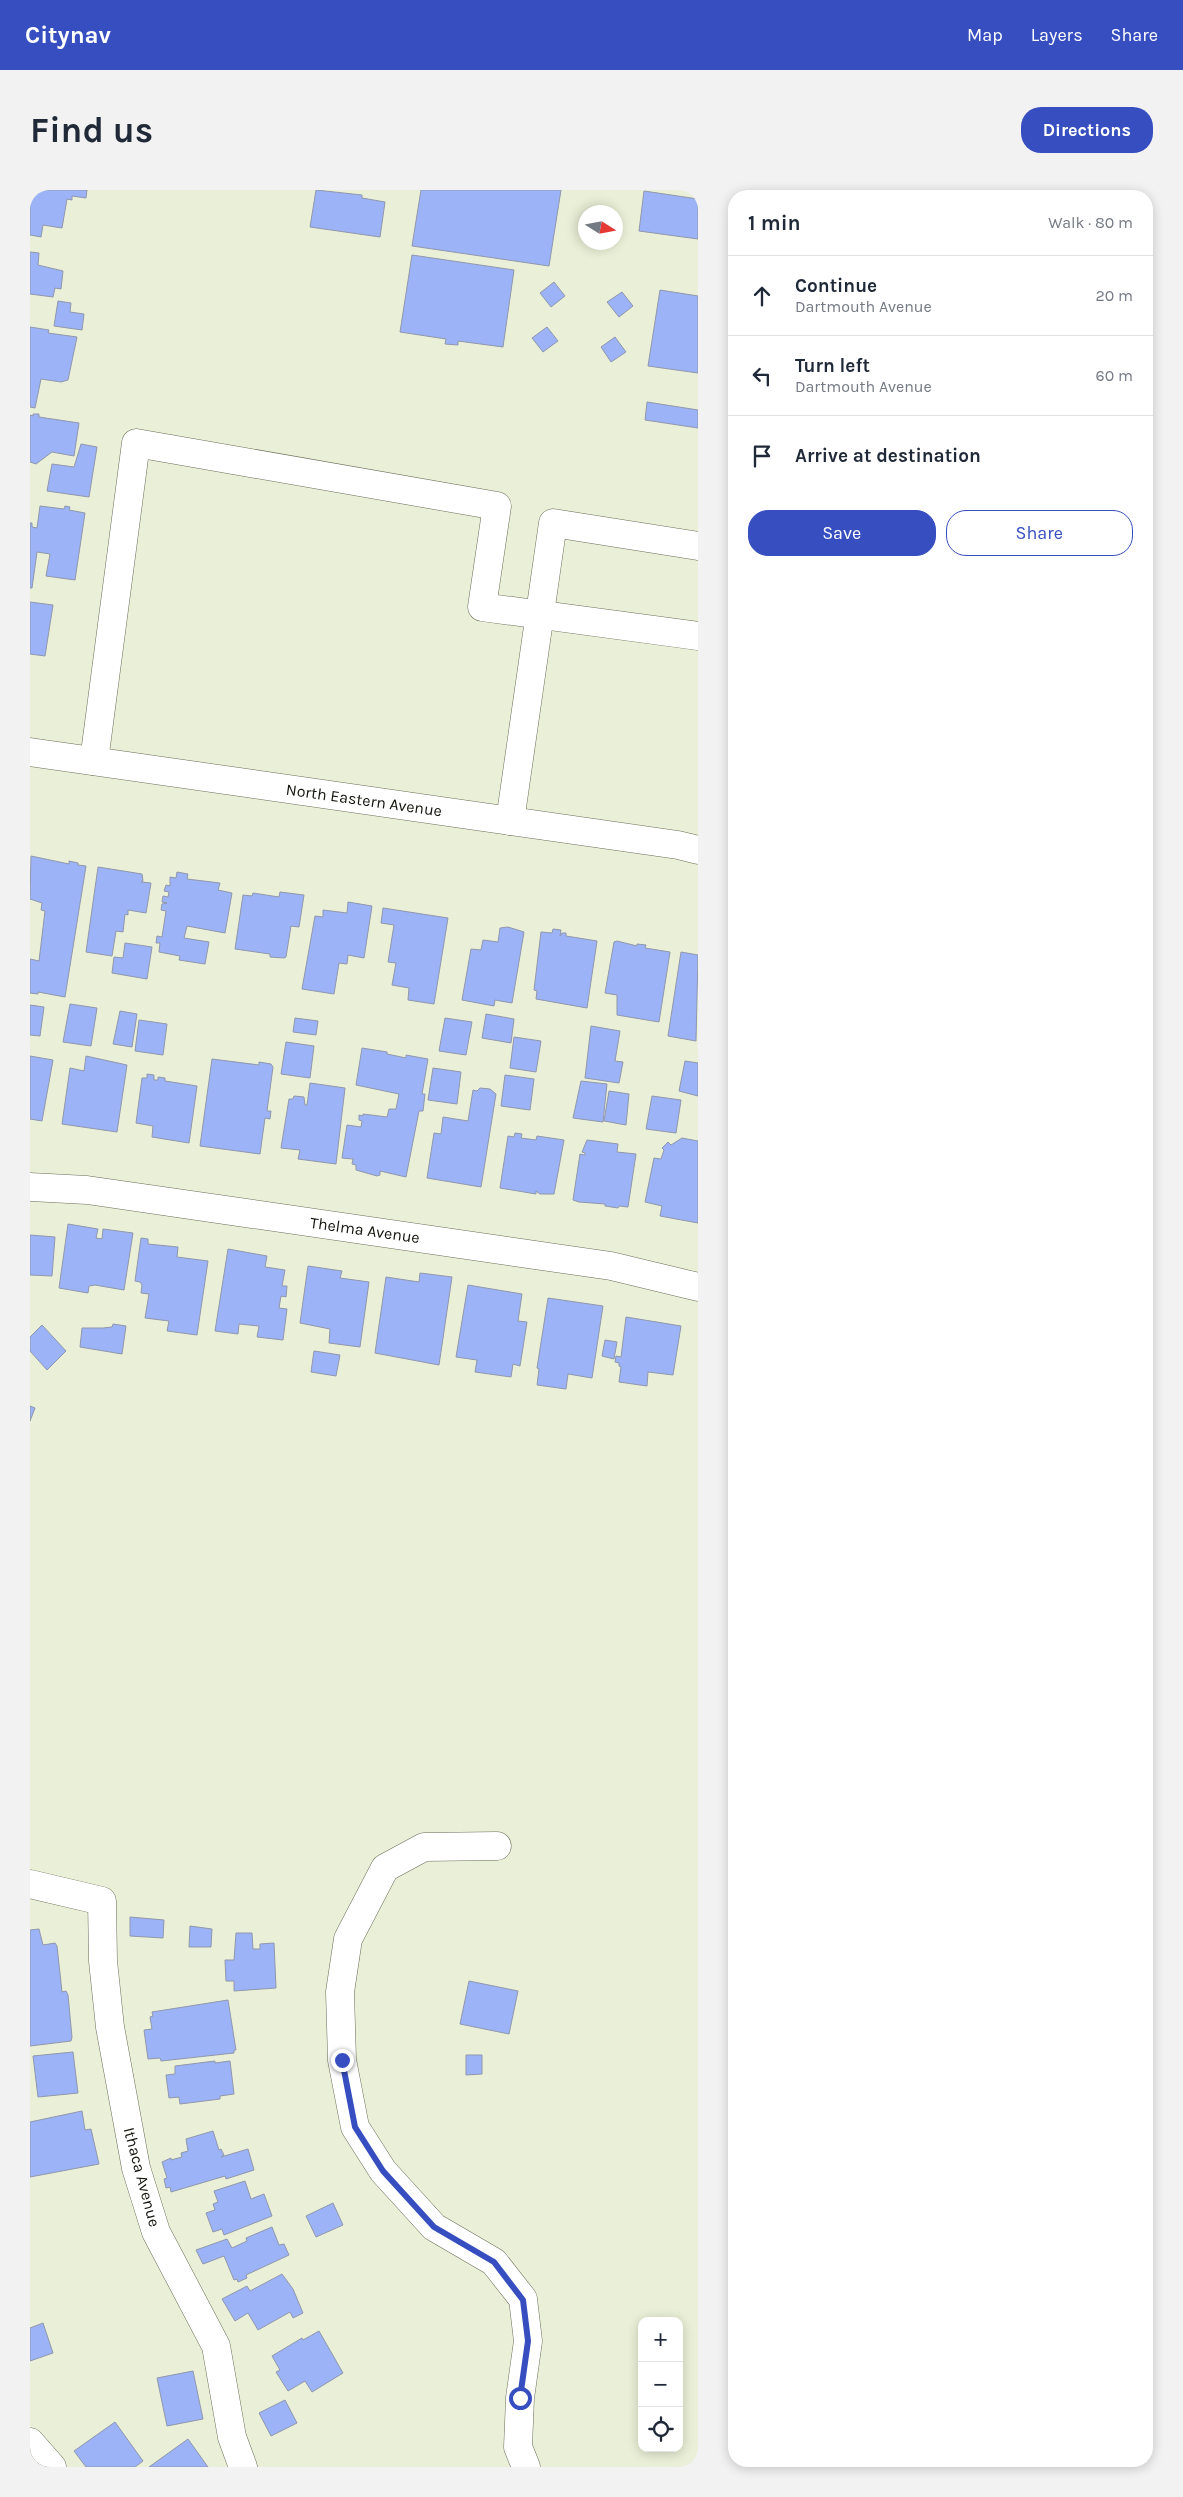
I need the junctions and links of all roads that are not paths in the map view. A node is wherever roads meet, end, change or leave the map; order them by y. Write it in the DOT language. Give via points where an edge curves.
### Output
graph roads {
  1 [pos="698,546"];
  2 [pos="539,614"];
  3 [pos="698,636"];
  4 [pos="30,752"];
  5 [pos="94,761"];
  6 [pos="510,820"];
  7 [pos="698,850"];
  8 [pos="30,1187"];
  9 [pos="698,1287"];
  10 [pos="498,1846"];
  11 [pos="30,1884"];
  12 [pos="30,2442"];
  13 [pos="52,2467"];
  14 [pos="242,2467"];
  15 [pos="526,2467"];
  1 -- 2 [label="street" via="553,523"];
  2 -- 3 [label="street"];
  2 -- 5 [label="street" via="482,607 497,506 136,443"];
  2 -- 6 [label="street"];
  4 -- 5 [label="street, North Eastern Avenue"];
  5 -- 6 [label="street, North Eastern Avenue"];
  6 -- 7 [label="street, North Eastern Avenue"];
  8 -- 9 [label="street, Thelma Avenue" via="87,1190 611,1266"];
  10 -- 15 [label="street" via="424,1847 385,1868 348,1940 340,1992 342,2060 355,2127 383,2171 434,2227 494,2262 523,2300 528,2341 520,2398 518,2448"];
  11 -- 14 [label="street, Ithaca Avenue" via="102,1901 103,1962 110,2028 136,2168 156,2232 216,2346 232,2436"];
  12 -- 13 [label="street"];
}
